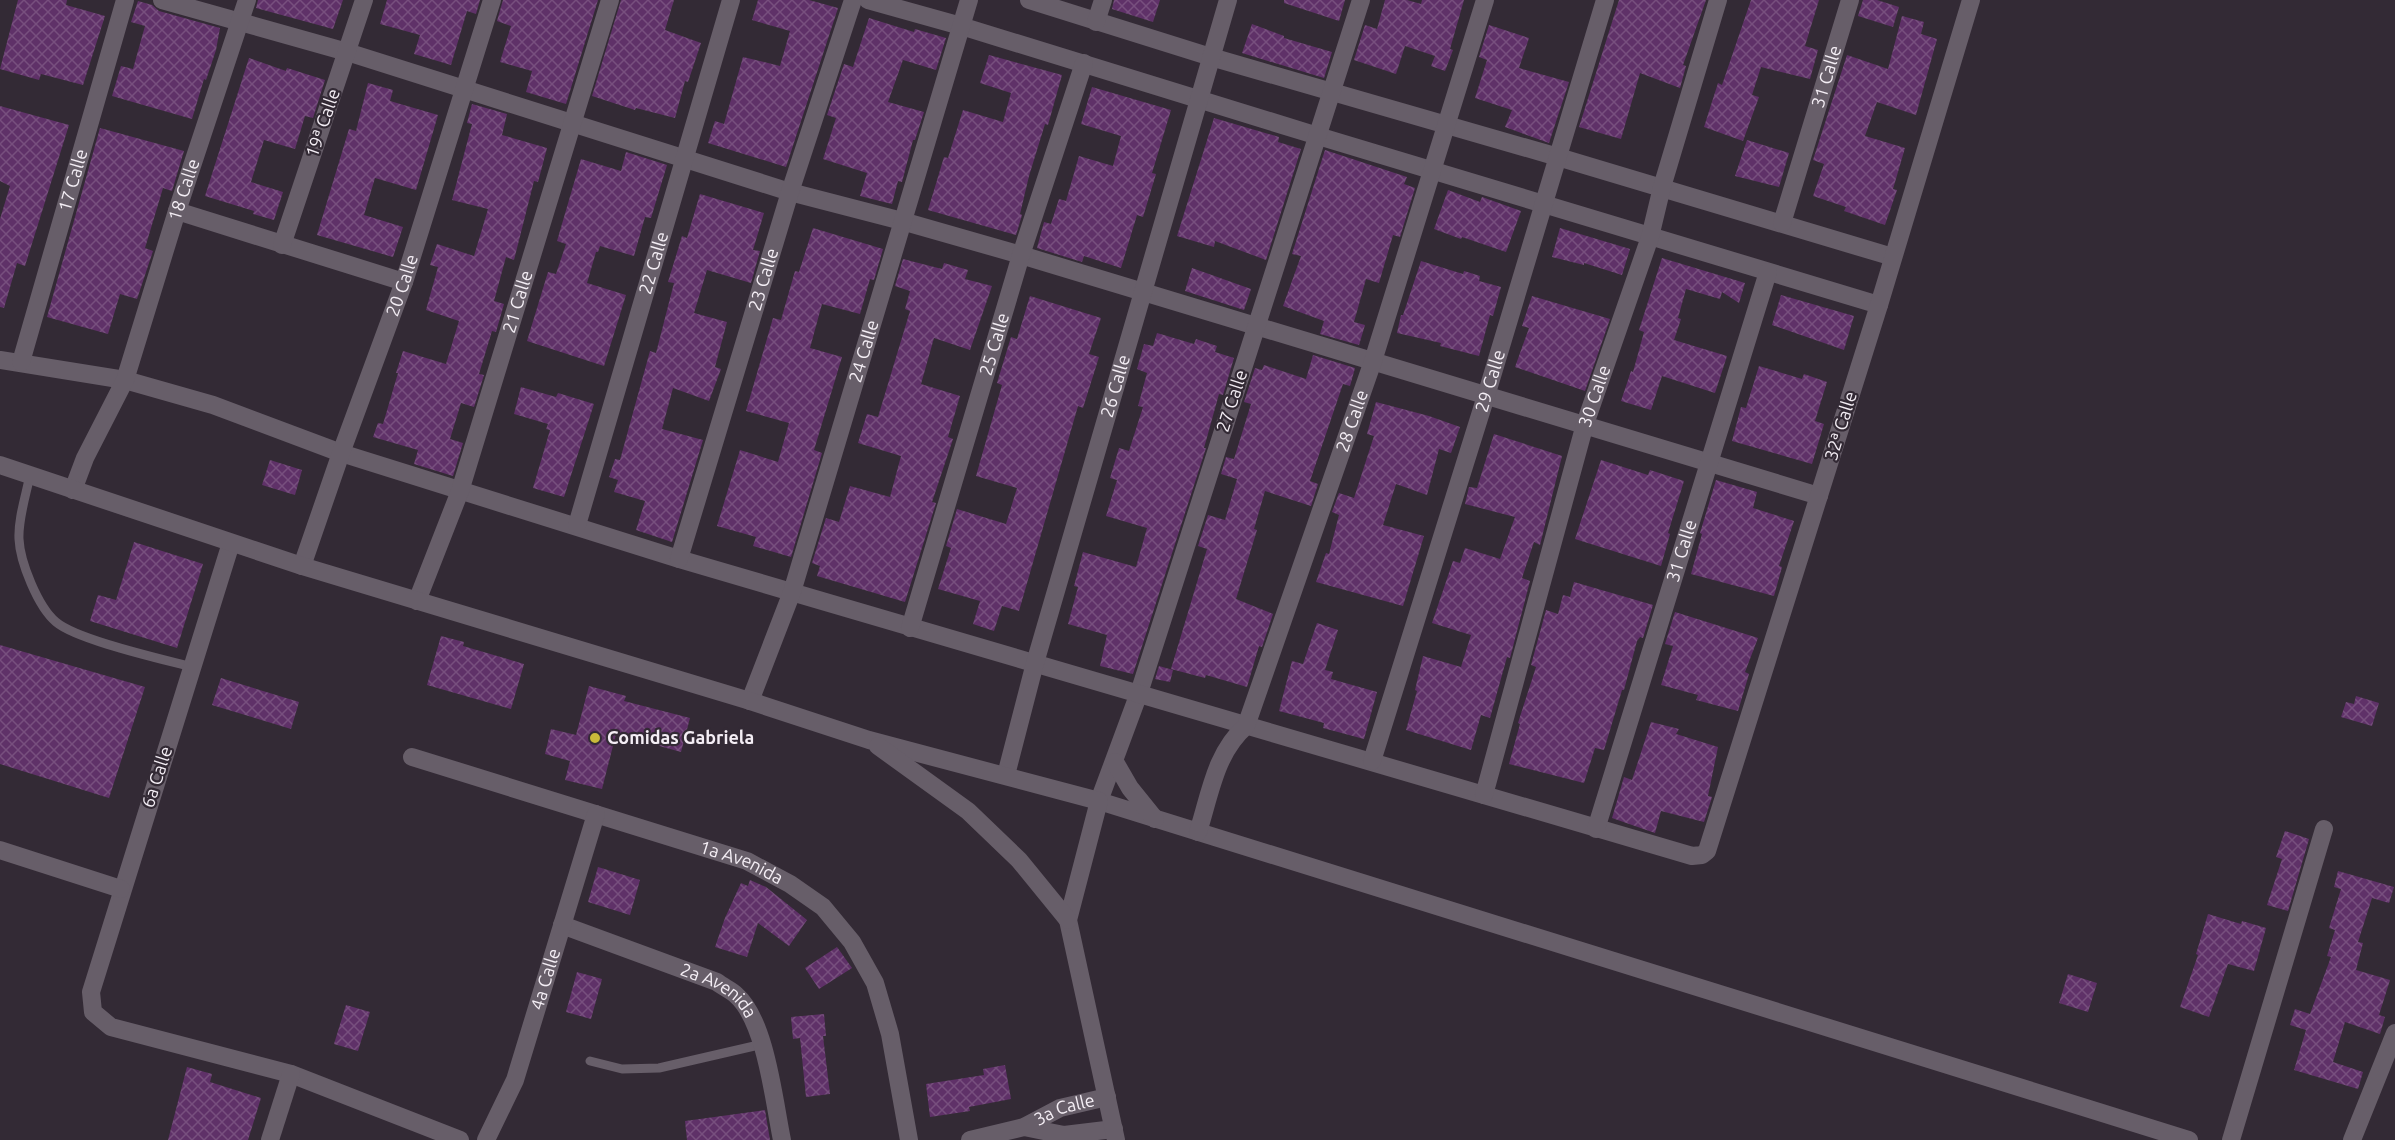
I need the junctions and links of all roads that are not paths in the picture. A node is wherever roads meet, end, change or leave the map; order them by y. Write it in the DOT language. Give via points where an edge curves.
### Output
graph roads {
  1 [pos="125,0"];
  2 [pos="162,0"];
  3 [pos="247,0"];
  4 [pos="364,0"];
  5 [pos="492,0"];
  6 [pos="610,0"];
  7 [pos="731,0"];
  8 [pos="853,0"];
  9 [pos="868,0"];
  10 [pos="969,0"];
  11 [pos="1029,0"];
  12 [pos="1103,0"];
  13 [pos="1228,0"];
  14 [pos="1361,0"];
  15 [pos="1485,0"];
  16 [pos="1605,0"];
  17 [pos="1718,0"];
  18 [pos="1850,0"];
  19 [pos="1971,0"];
  20 [pos="1096,22"];
  21 [pos="240,23"];
  22 [pos="962,26"];
  23 [pos="347,52"];
  24 [pos="1210,57"];
  25 [pos="1084,63"];
  26 [pos="465,90"];
  27 [pos="1333,91"];
  28 [pos="1199,98"];
  29 [pos="572,123"];
  30 [pos="1448,125"];
  31 [pos="1318,136"];
  32 [pos="1558,156"];
  33 [pos="685,160"];
  34 [pos="1433,170"];
  35 [pos="1662,187"];
  36 [pos="790,192"];
  37 [pos="1544,204"];
  38 [pos="177,211"];
  39 [pos="902,220"];
  40 [pos="1782,223"];
  41 [pos="1650,237"];
  42 [pos="282,245"];
  43 [pos="1021,255"];
  44 [pos="1893,257"];
  45 [pos="1768,272"];
  46 [pos="404,282"];
  47 [pos="1143,292"];
  48 [pos="1879,305"];
  49 [pos="1256,327"];
  50 [pos="0,360"];
  51 [pos="1373,361"];
  52 [pos="21,362"];
  53 [pos="125,380"];
  54 [pos="1486,396"];
  55 [pos="1586,424"];
  56 [pos="341,453"];
  57 [pos="1710,464"];
  58 [pos="0,465"];
  59 [pos="30,475"];
  60 [pos="74,490"];
  61 [pos="460,490"];
  62 [pos="1819,496"];
  63 [pos="577,525"];
  64 [pos="231,543"];
  65 [pos="679,559"];
  66 [pos="302,566"];
  67 [pos="792,592"];
  68 [pos="417,601"];
  69 [pos="910,628"];
  70 [pos="1035,663"];
  71 [pos="192,667"];
  72 [pos="1139,693"];
  73 [pos="750,701"];
  74 [pos="1246,726"];
  75 [pos="869,740"];
  76 [pos="412,757"];
  77 [pos="1372,761"];
  78 [pos="1115,762"];
  79 [pos="1006,775"];
  80 [pos="1484,795"];
  81 [pos="1099,801"];
  82 [pos="596,814"];
  83 [pos="1156,819"];
  84 [pos="1596,829"];
  85 [pos="2324,829"];
  86 [pos="1198,832"];
  87 [pos="0,850"];
  88 [pos="121,889"];
  89 [pos="1068,920"];
  90 [pos="562,925"];
  91 [pos="2395,1033"];
  92 [pos="763,1044"];
  93 [pos="590,1061"];
  94 [pos="291,1074"];
  95 [pos="1107,1097"];
  96 [pos="1036,1132"];
  97 [pos="1115,1135"];
  98 [pos="270,1140"];
  99 [pos="460,1140"];
  100 [pos="486,1140"];
  101 [pos="782,1140"];
  102 [pos="909,1140"];
  103 [pos="970,1140"];
  104 [pos="2188,1140"];
  105 [pos="2231,1140"];
  106 [pos="2352,1140"];
  1 -- 52 [label="street, 17 Calle"];
  2 -- 21 [label="street"];
  3 -- 21 [label="street, 18 Calle"];
  4 -- 23 [label="street, 19ª Calle"];
  5 -- 26 [label="street, 20 Calle"];
  6 -- 29 [label="street, 21 Calle"];
  7 -- 33 [label="street, 22 Calle"];
  8 -- 36 [label="street, 23 Calle"];
  9 -- 22 [label="street"];
  10 -- 22 [label="street, 24 Calle"];
  11 -- 20 [label="street"];
  12 -- 20 [label="street"];
  13 -- 24 [label="street, 26 Calle"];
  14 -- 27 [label="street, 27 Calle"];
  15 -- 30 [label="street, 28 Calle"];
  16 -- 32 [label="street, 29 Calle"];
  17 -- 35 [label="street, 30 Calle"];
  18 -- 40 [label="street, 31 Calle"];
  19 -- 44 [label="street, 32ª Calle"];
  20 -- 24 [label="street"];
  21 -- 23 [label="street"];
  21 -- 38 [label="street, 18 Calle"];
  22 -- 25 [label="street"];
  22 -- 39 [label="street, 24 Calle"];
  23 -- 26 [label="street"];
  23 -- 42 [label="street, 19ª Calle"];
  24 -- 27 [label="street"];
  24 -- 28 [label="street, 26 Calle"];
  25 -- 28 [label="street"];
  25 -- 43 [label="street, 25 Calle"];
  26 -- 29 [label="street"];
  26 -- 46 [label="street, 20 Calle"];
  27 -- 30 [label="street"];
  27 -- 31 [label="street, 27 Calle"];
  28 -- 31 [label="street"];
  28 -- 47 [label="street, 26 Calle"];
  29 -- 33 [label="street"];
  29 -- 61 [label="street, 21 Calle"];
  30 -- 32 [label="street"];
  30 -- 34 [label="street, 28 Calle"];
  31 -- 34 [label="street"];
  31 -- 49 [label="street, 27 Calle"];
  32 -- 35 [label="street"];
  32 -- 37 [label="street, 29 Calle"];
  33 -- 36 [label="street"];
  33 -- 63 [label="street, 22 Calle"];
  34 -- 37 [label="street"];
  34 -- 51 [label="street, 28 Calle"];
  35 -- 40 [label="street"];
  35 -- 41 [label="street, 30 Calle"];
  36 -- 39 [label="street"];
  36 -- 65 [label="street, 23 Calle"];
  37 -- 41 [label="street"];
  37 -- 54 [label="street, 29 Calle"];
  38 -- 42 [label="street"];
  38 -- 53 [label="street, 18 Calle"];
  39 -- 43 [label="street"];
  39 -- 67 [label="street, 24 Calle"];
  40 -- 44 [label="street"];
  41 -- 45 [label="street"];
  41 -- 55 [label="street, 30 Calle"];
  42 -- 46 [label="street"];
  43 -- 47 [label="street"];
  43 -- 69 [label="street, 25 Calle"];
  44 -- 48 [label="street, 32ª Calle"];
  45 -- 48 [label="street"];
  45 -- 57 [label="street, 31 Calle"];
  46 -- 56 [label="street, 20 Calle"];
  47 -- 49 [label="street"];
  47 -- 70 [label="street, 26 Calle"];
  48 -- 62 [label="street, 32ª Calle"];
  49 -- 51 [label="street"];
  49 -- 72 [label="street, 27 Calle"];
  50 -- 52 [label="street"];
  51 -- 54 [label="street"];
  51 -- 74 [label="street, 28 Calle"];
  52 -- 53 [label="street"];
  53 -- 56 [label="street" via="213,405"];
  53 -- 60 [label="street, 18 Calle" via="85,458"];
  54 -- 55 [label="street"];
  54 -- 77 [label="street, 29 Calle"];
  55 -- 57 [label="street"];
  55 -- 80 [label="street, 30 Calle"];
  56 -- 61 [label="street"];
  56 -- 66 [label="street, 20 Calle"];
  57 -- 62 [label="street"];
  57 -- 84 [label="street, 31 Calle"];
  58 -- 59 [label="street"];
  59 -- 60 [label="street"];
  59 -- 71 [label="lane" via="19,538 25,565 44,608 57,623 79,634"];
  60 -- 64 [label="street"];
  61 -- 63 [label="street"];
  61 -- 68 [label="street, 21 Calle"];
  62 -- 84 [label="street, 32ª Calle" via="1707,851 1692,856"];
  63 -- 65 [label="street"];
  64 -- 66 [label="street"];
  64 -- 71 [label="street, 6a Calle"];
  65 -- 67 [label="street"];
  66 -- 68 [label="street"];
  67 -- 69 [label="street"];
  67 -- 73 [label="street, 24 Calle"];
  68 -- 73 [label="street"];
  69 -- 70 [label="street"];
  70 -- 72 [label="street"];
  70 -- 79 [label="street, 26 Calle"];
  71 -- 88 [label="street, 6a Calle"];
  72 -- 74 [label="street"];
  72 -- 78 [label="street, 27 Calle"];
  73 -- 75 [label="street"];
  74 -- 77 [label="street"];
  74 -- 86 [label="street, 28 Calle" via="1226,749 1212,780"];
  75 -- 79 [label="street"];
  75 -- 89 [label="street" via="968,811 1019,860"];
  76 -- 82 [label="street, 1a Avenida"];
  77 -- 80 [label="street"];
  78 -- 81 [label="street, 27 Calle"];
  78 -- 83 [label="street" via="1130,788"];
  79 -- 81 [label="street"];
  80 -- 84 [label="street"];
  81 -- 83 [label="street"];
  81 -- 89 [label="street, 27 Calle"];
  82 -- 90 [label="street, 4a Calle"];
  82 -- 102 [label="street, 1a Avenida" via="747,861 823,907 852,942 875,983 890,1034"];
  83 -- 86 [label="street"];
  85 -- 105 [label="street"];
  86 -- 104 [label="street"];
  87 -- 88 [label="street"];
  88 -- 94 [label="street, 6a Calle" via="91,992 93,1012 111,1027"];
  89 -- 95 [label="street"];
  90 -- 92 [label="street, 2a Avenida" via="717,982 738,996"];
  90 -- 100 [label="street, 4a Calle" via="515,1080"];
  91 -- 106 [label="street"];
  92 -- 93 [label="lane" via="659,1068 622,1069"];
  92 -- 101 [label="street, 2a Avenida"];
  94 -- 98 [label="street"];
  94 -- 99 [label="street"];
  95 -- 96 [label="street, 3a Calle" via="1060,1108"];
  95 -- 97 [label="street"];
  96 -- 97 [label="street, 3a Calle"];
  96 -- 103 [label="street, 3a Calle"];
}
